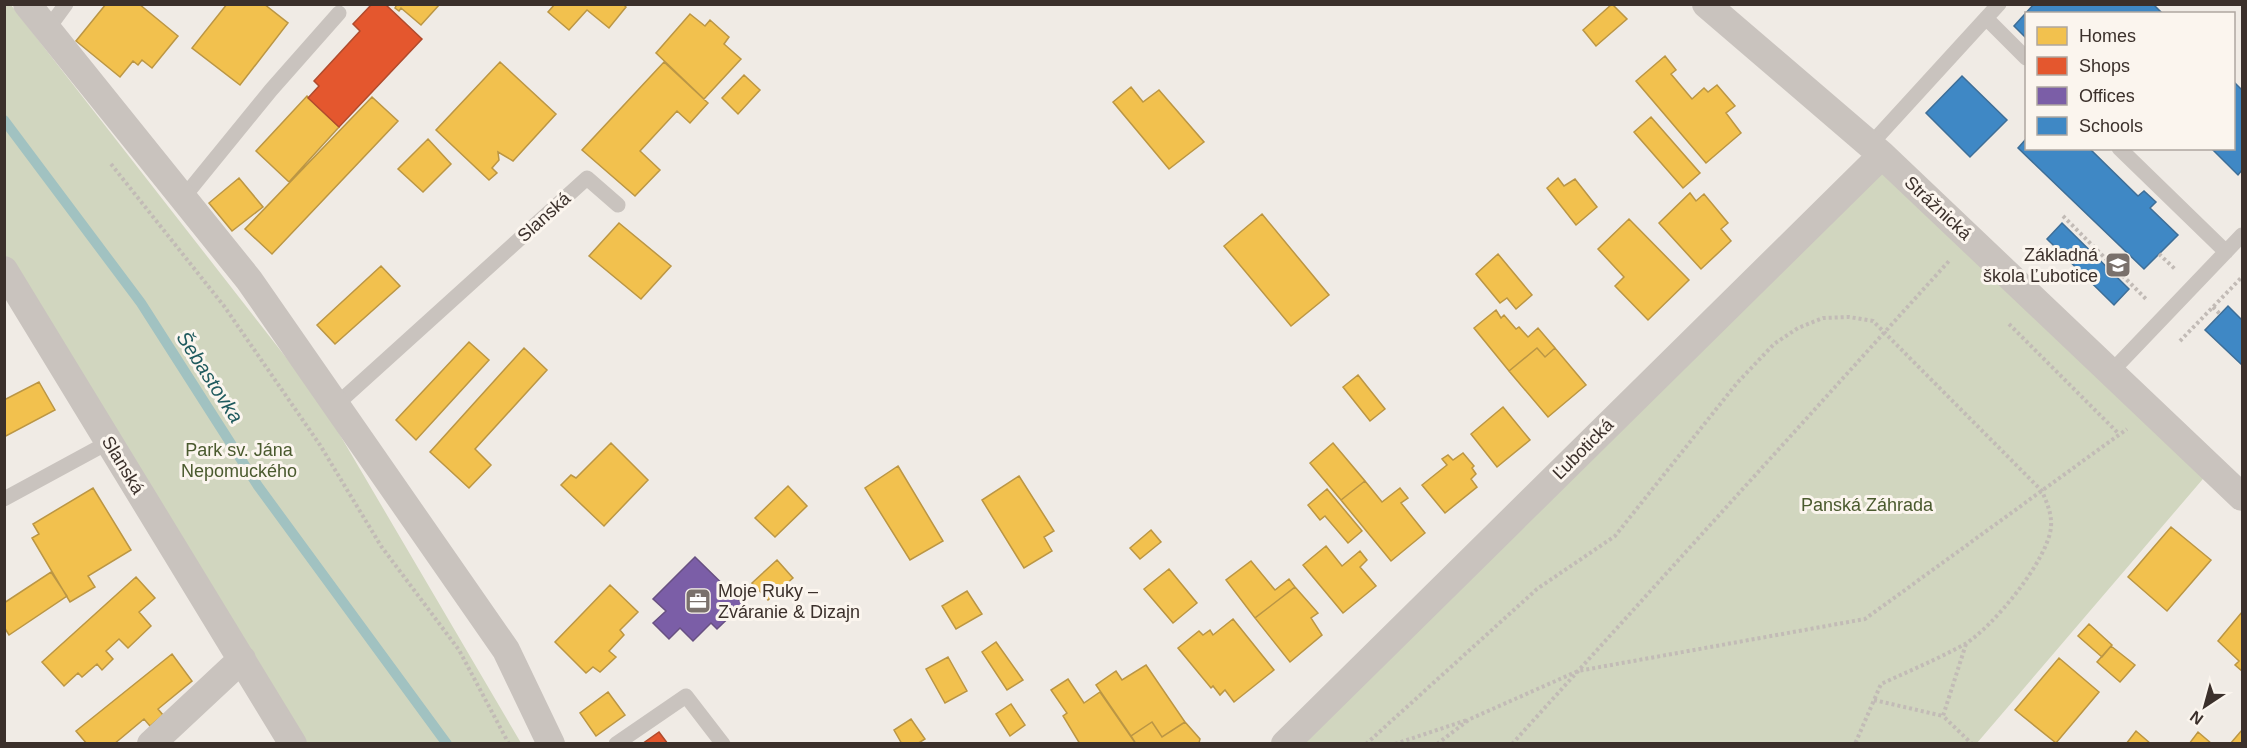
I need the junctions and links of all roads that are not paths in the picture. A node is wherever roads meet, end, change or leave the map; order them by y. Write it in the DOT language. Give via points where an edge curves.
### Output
graph roads {
  1 [pos="27,4"];
  2 [pos="66,4"];
  3 [pos="1706,4"];
  4 [pos="1999,4"];
  5 [pos="339,13"];
  6 [pos="1986,18"];
  7 [pos="47,30"];
  8 [pos="2025,57"];
  9 [pos="1876,150"];
  10 [pos="2121,150"];
  11 [pos="183,198"];
  12 [pos="618,205"];
  13 [pos="2242,235"];
  14 [pos="2226,252"];
  15 [pos="4,270"];
  16 [pos="2110,372"];
  17 [pos="336,405"];
  18 [pos="109,442"];
  19 [pos="2242,497"];
  20 [pos="4,499"];
  21 [pos="242,659"];
  22 [pos="151,744"];
  23 [pos="293,744"];
  24 [pos="551,744"];
  25 [pos="616,744"];
  26 [pos="723,744"];
  27 [pos="1285,744"];
  1 -- 7 [label="street"];
  2 -- 7 [label="lane"];
  3 -- 9 [label="street, Strážnická"];
  4 -- 6 [label="lane"];
  5 -- 11 [label="lane"];
  6 -- 8 [label="lane"];
  6 -- 9 [label="lane"];
  7 -- 11 [label="street"];
  9 -- 16 [label="street, Strážnická"];
  9 -- 27 [label="street, Ľubotická"];
  10 -- 14 [label="lane"];
  11 -- 17 [label="street" via="249,280"];
  12 -- 17 [label="lane, Slanská" via="587,178"];
  13 -- 14 [label="lane"];
  14 -- 16 [label="lane"];
  15 -- 18 [label="street, Slanská"];
  16 -- 19 [label="street, Strážnická"];
  17 -- 24 [label="street" via="506,650"];
  18 -- 20 [label="lane"];
  18 -- 21 [label="street, Slanská"];
  21 -- 22 [label="street"];
  21 -- 23 [label="street, Slanská"];
  25 -- 26 [label="lane" via="686,696"];
}
